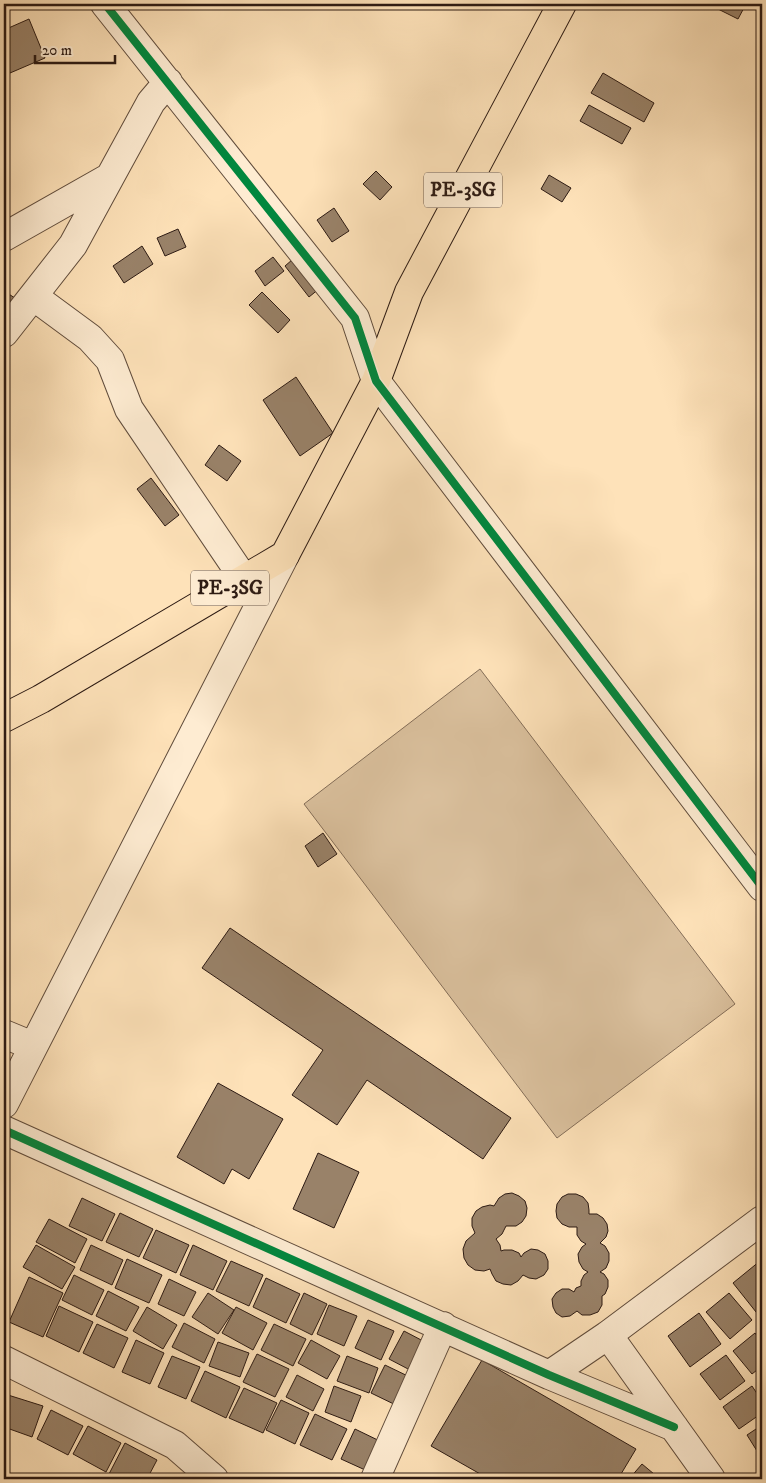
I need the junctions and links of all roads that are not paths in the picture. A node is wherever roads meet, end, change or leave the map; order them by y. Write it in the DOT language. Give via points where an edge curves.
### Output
graph roads {
  1 [pos="105,4"];
  2 [pos="562,4"];
  3 [pos="168,82"];
  4 [pos="110,178"];
  5 [pos="4,237"];
  6 [pos="33,296"];
  7 [pos="4,333"];
  8 [pos="376,381"];
  9 [pos="285,555"];
  10 [pos="244,579"];
  11 [pos="4,718"];
  12 [pos="762,887"];
  13 [pos="4,1034"];
  14 [pos="33,1046"];
  15 [pos="4,1104"];
  16 [pos="4,1130"];
  17 [pos="762,1220"];
  18 [pos="443,1326"];
  19 [pos="608,1334"];
  20 [pos="4,1360"];
  21 [pos="549,1375"];
  22 [pos="674,1427"];
  23 [pos="214,1479"];
  24 [pos="376,1479"];
  25 [pos="711,1479"];
  1 -- 3 [label="street"];
  2 -- 8 [label="main road, PE-3SG" via="409,292"];
  3 -- 4 [label="street" via="151,102"];
  3 -- 8 [label="street" via="355,318"];
  4 -- 5 [label="street"];
  4 -- 6 [label="street" via="73,246"];
  6 -- 7 [label="street"];
  6 -- 10 [label="street" via="90,338 110,360 128,409"];
  8 -- 9 [label="main road, PE-3SG"];
  8 -- 12 [label="street"];
  9 -- 10 [label="main road, PE-3SG"];
  9 -- 14 [label="street"];
  10 -- 11 [label="main road, PE-3SG"];
  13 -- 14 [label="street"];
  14 -- 15 [label="street"];
  16 -- 18 [label="street"];
  17 -- 19 [label="street"];
  18 -- 21 [label="street"];
  18 -- 24 [label="street"];
  19 -- 21 [label="street"];
  19 -- 22 [label="street"];
  20 -- 23 [label="street" via="175,1445"];
  21 -- 22 [label="street"];
  22 -- 25 [label="street"];
}
